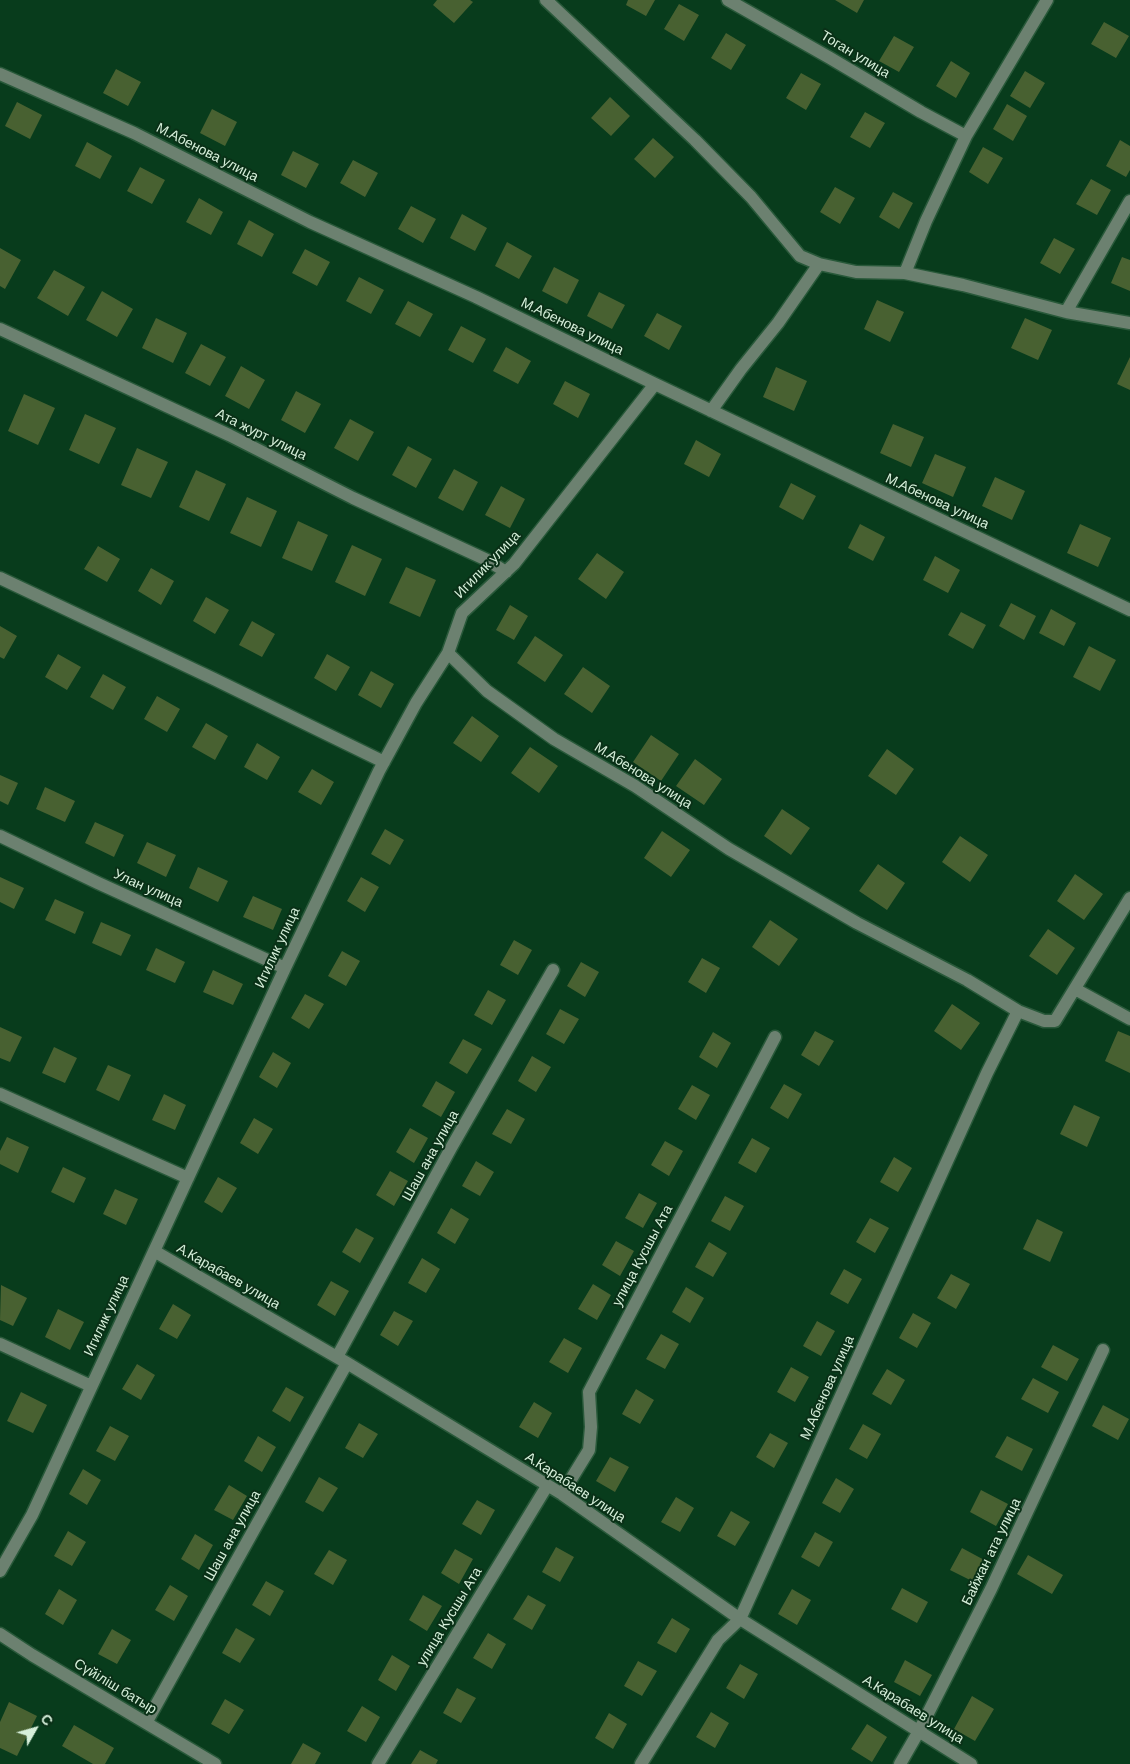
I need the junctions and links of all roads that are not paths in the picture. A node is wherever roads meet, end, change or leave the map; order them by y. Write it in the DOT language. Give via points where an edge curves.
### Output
graph roads {
  1 [pos="546,0"];
  2 [pos="728,0"];
  3 [pos="1047,0"];
  4 [pos="0,74"];
  5 [pos="966,136"];
  6 [pos="1130,201"];
  7 [pos="819,264"];
  8 [pos="905,273"];
  9 [pos="1066,312"];
  10 [pos="1130,322"];
  11 [pos="0,329"];
  12 [pos="655,384"];
  13 [pos="710,411"];
  14 [pos="506,572"];
  15 [pos="0,578"];
  16 [pos="1130,610"];
  17 [pos="448,653"];
  18 [pos="384,762"];
  19 [pos="0,836"];
  20 [pos="1130,898"];
  21 [pos="285,968"];
  22 [pos="553,970"];
  23 [pos="1075,989"];
  24 [pos="1018,1011"];
  25 [pos="1130,1020"];
  26 [pos="775,1037"];
  27 [pos="0,1094"];
  28 [pos="188,1178"];
  29 [pos="154,1251"];
  30 [pos="0,1344"];
  31 [pos="1103,1350"];
  32 [pos="342,1360"];
  33 [pos="91,1386"];
  34 [pos="547,1486"];
  35 [pos="562,1494"];
  36 [pos="0,1571"];
  37 [pos="740,1618"];
  38 [pos="0,1634"];
  39 [pos="146,1723"];
  40 [pos="919,1731"];
  41 [pos="215,1764"];
  42 [pos="378,1764"];
  43 [pos="641,1764"];
  44 [pos="900,1764"];
  45 [pos="971,1764"];
  1 -- 7 [label="street" via="744,190 800,256"];
  2 -- 5 [label="street, Тоган улица"];
  3 -- 5 [label="street"];
  4 -- 12 [label="street, М.Абенова улица" via="134,133 310,222 476,297"];
  5 -- 8 [label="street"];
  6 -- 9 [label="street"];
  7 -- 8 [label="street" via="856,272"];
  7 -- 13 [label="street" via="778,324"];
  8 -- 9 [label="street"];
  9 -- 10 [label="street"];
  11 -- 14 [label="street, Ата журт улица" via="229,435 353,498 488,560"];
  12 -- 13 [label="street, М.Абенова улица"];
  12 -- 14 [label="street, Игилик улица"];
  13 -- 16 [label="street, М.Абенова улица"];
  14 -- 17 [label="street, Игилик улица" via="462,613"];
  15 -- 18 [label="street"];
  17 -- 18 [label="street, Игилик улица"];
  17 -- 24 [label="street, М.Абенова улица" via="487,690 554,739 635,786 729,849"];
  18 -- 21 [label="street, Игилик улица"];
  19 -- 21 [label="street, Улан улица"];
  20 -- 23 [label="street, М.Абенова улица"];
  21 -- 28 [label="street, Игилик улица"];
  22 -- 32 [label="street, Шаш ана улица" via="451,1148"];
  23 -- 24 [label="street, М.Абенова улица" via="1055,1021 1044,1021"];
  23 -- 25 [label="street"];
  24 -- 37 [label="street, М.Абенова улица"];
  26 -- 35 [label="street, улица Кусшы Ата" via="589,1392 589,1450"];
  27 -- 28 [label="street"];
  28 -- 29 [label="street, Игилик улица"];
  29 -- 32 [label="street, А.Карабаев улица"];
  29 -- 33 [label="street, Игилик улица"];
  30 -- 33 [label="street"];
  31 -- 40 [label="street, Байжан ата улица" via="995,1580"];
  32 -- 34 [label="street, А.Карабаев улица"];
  32 -- 39 [label="street, Шаш ана улица"];
  33 -- 36 [label="street, Игилик улица" via="32,1515"];
  34 -- 35 [label="street, А.Карабаев улица"];
  34 -- 42 [label="street, улица Кусшы Ата"];
  35 -- 37 [label="street, А.Карабаев улица"];
  37 -- 40 [label="street, А.Карабаев улица"];
  37 -- 43 [label="street, М.Абенова улица" via="718,1640"];
  38 -- 39 [label="street, Сүйіліш батыр"];
  39 -- 41 [label="street, Сүйіліш батыр"];
  40 -- 44 [label="street, Байжан ата улица"];
  40 -- 45 [label="street, А.Карабаев улица"];
}
